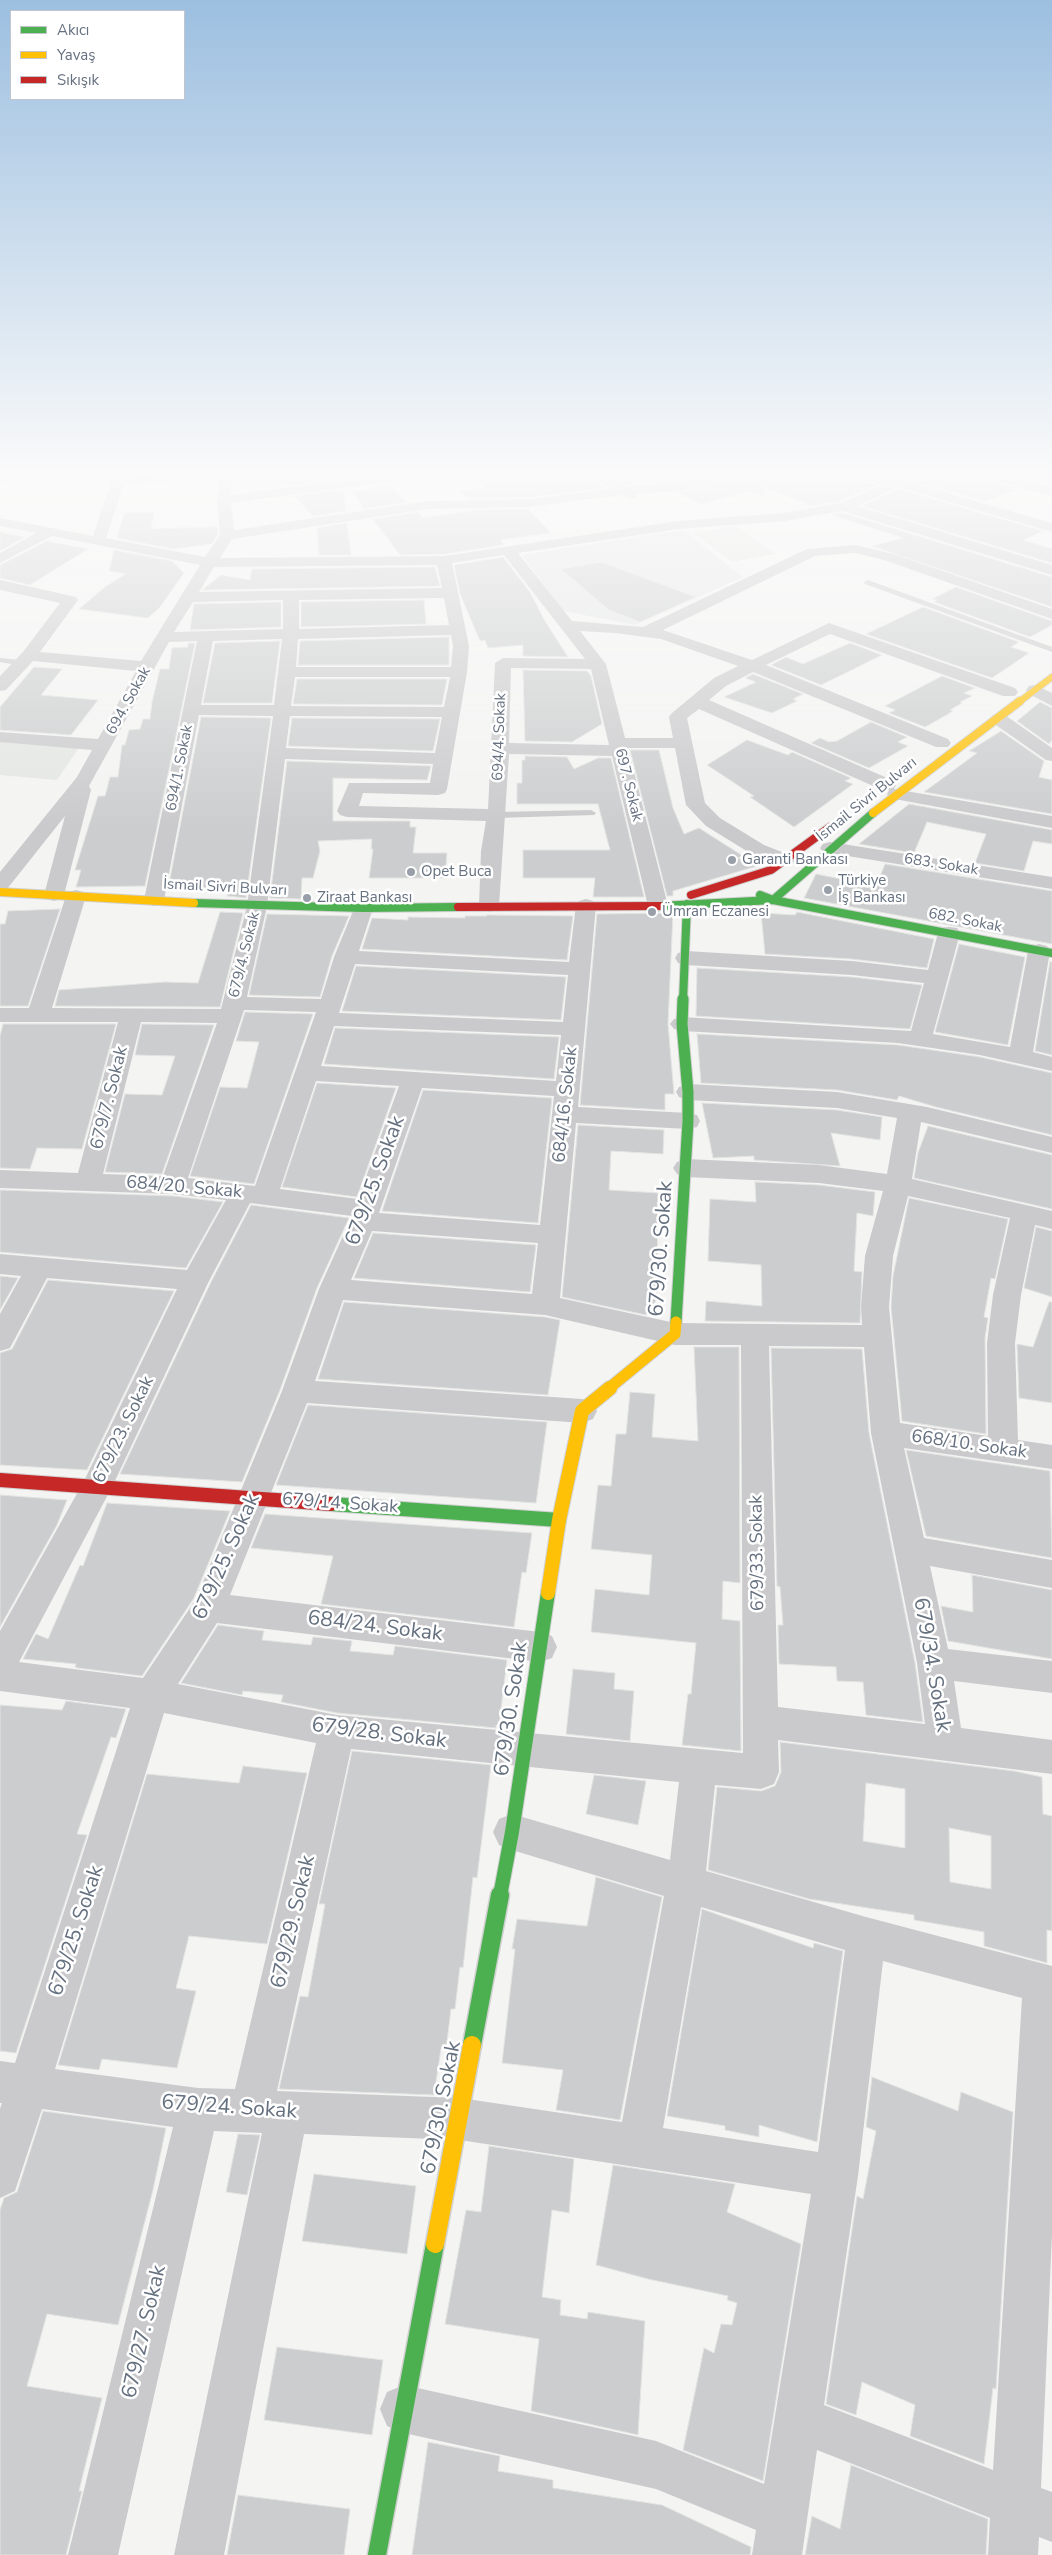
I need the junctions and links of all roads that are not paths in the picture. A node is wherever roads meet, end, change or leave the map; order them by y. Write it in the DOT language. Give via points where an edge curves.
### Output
graph roads {
  1 [pos="34,592"];
  2 [pos="191,592"];
  3 [pos="542,592"];
  4 [pos="729,592"];
  5 [pos="896,592"];
  6 [pos="990,592"];
  7 [pos="449,593"];
  8 [pos="291,596"];
  9 [pos="188,597"];
  10 [pos="1052,614"];
  11 [pos="568,626"];
  12 [pos="458,630"];
  13 [pos="291,632"];
  14 [pos="646,632"];
  15 [pos="206,635"];
  16 [pos="163,637"];
  17 [pos="1052,650"];
  18 [pos="25,659"];
  19 [pos="0,660"];
  20 [pos="477,664"];
  21 [pos="598,664"];
  22 [pos="753,666"];
  23 [pos="148,667"];
  24 [pos="287,672"];
  25 [pos="1052,678"];
  26 [pos="0,686"];
  27 [pos="1035,690"];
  28 [pos="1008,693"];
  29 [pos="696,700"];
  30 [pos="1052,701"];
  31 [pos="191,710"];
  32 [pos="282,710"];
  33 [pos="452,712"];
  34 [pos="999,719"];
  35 [pos="0,737"];
  36 [pos="684,743"];
  37 [pos="942,743"];
  38 [pos="104,745"];
  39 [pos="619,747"];
  40 [pos="498,748"];
  41 [pos="276,753"];
  42 [pos="1052,756"];
  43 [pos="443,759"];
  44 [pos="85,779"];
  45 [pos="889,787"];
  46 [pos="591,813"];
  47 [pos="497,815"];
  48 [pos="839,820"];
  49 [pos="1052,822"];
  50 [pos="830,848"];
  51 [pos="786,860"];
  52 [pos="728,883"];
  53 [pos="1052,883"];
  54 [pos="0,885"];
  55 [pos="0,892"];
  56 [pos="54,895"];
  57 [pos="76,896"];
  58 [pos="154,900"];
  59 [pos="772,900"];
  60 [pos="687,904"];
  61 [pos="586,905"];
  62 [pos="257,906"];
  63 [pos="489,906"];
  64 [pos="658,906"];
  65 [pos="363,908"];
  66 [pos="949,933"];
  67 [pos="1046,952"];
  68 [pos="345,956"];
  69 [pos="686,958"];
  70 [pos="580,969"];
  71 [pos="936,978"];
  72 [pos="232,1009"];
  73 [pos="329,1013"];
  74 [pos="0,1015"];
  75 [pos="38,1015"];
  76 [pos="131,1016"];
  77 [pos="682,1024"];
  78 [pos="574,1029"];
  79 [pos="920,1039"];
  80 [pos="1020,1057"];
  81 [pos="1052,1064"];
  82 [pos="306,1073"];
  83 [pos="413,1080"];
  84 [pos="566,1089"];
  85 [pos="688,1092"];
  86 [pos="910,1112"];
  87 [pos="564,1114"];
  88 [pos="688,1121"];
  89 [pos="1052,1145"];
  90 [pos="686,1168"];
  91 [pos="0,1179"];
  92 [pos="89,1180"];
  93 [pos="173,1185"];
  94 [pos="898,1185"];
  95 [pos="254,1194"];
  96 [pos="1024,1213"];
  97 [pos="365,1215"];
  98 [pos="1052,1220"];
  99 [pos="553,1235"];
  100 [pos="0,1264"];
  101 [pos="38,1269"];
  102 [pos="195,1281"];
  103 [pos="333,1289"];
  104 [pos="545,1305"];
  105 [pos="675,1334"];
  106 [pos="755,1335"];
  107 [pos="877,1336"];
  108 [pos="0,1340"];
  109 [pos="297,1390"];
  110 [pos="582,1411"];
  111 [pos="886,1433"];
  112 [pos="1003,1448"];
  113 [pos="1052,1457"];
  114 [pos="0,1480"];
  115 [pos="96,1487"];
  116 [pos="254,1498"];
  117 [pos="559,1520"];
  118 [pos="909,1549"];
  119 [pos="1052,1574"];
  120 [pos="209,1607"];
  121 [pos="540,1647"];
  122 [pos="934,1663"];
  123 [pos="0,1664"];
  124 [pos="0,1675"];
  125 [pos="1052,1677"];
  126 [pos="152,1695"];
  127 [pos="759,1720"];
  128 [pos="337,1731"];
  129 [pos="945,1742"];
  130 [pos="526,1751"];
  131 [pos="1052,1757"];
  132 [pos="699,1767"];
  133 [pos="761,1772"];
  134 [pos="512,1832"];
  135 [pos="686,1883"];
  136 [pos="866,1937"];
  137 [pos="1048,1984"];
  138 [pos="14,2083"];
  139 [pos="198,2109"];
  140 [pos="269,2113"];
  141 [pos="460,2119"];
  142 [pos="639,2146"];
  143 [pos="0,2176"];
  144 [pos="836,2176"];
  145 [pos="404,2409"];
  146 [pos="799,2419"];
  147 [pos="1034,2510"];
  148 [pos="780,2535"];
  149 [pos="93,2555"];
  150 [pos="199,2555"];
  151 [pos="377,2555"];
  152 [pos="1013,2555"];
  1 -- 18 [label="street" via="70,600"];
  2 -- 9 [label="street, 694. Sokak"];
  3 -- 11 [label="street"];
  4 -- 14 [label="street"];
  5 -- 17 [label="lane"];
  6 -- 10 [label="street"];
  7 -- 8 [label="street"];
  7 -- 12 [label="street"];
  8 -- 9 [label="street"];
  8 -- 13 [label="street, 679/4. Sokak"];
  9 -- 16 [label="street, 694. Sokak"];
  11 -- 14 [label="street"];
  11 -- 21 [label="street"];
  12 -- 13 [label="street"];
  12 -- 20 [label="street"];
  13 -- 15 [label="street"];
  13 -- 24 [label="street, 679/4. Sokak"];
  14 -- 22 [label="street" via="664,635"];
  15 -- 16 [label="street"];
  15 -- 31 [label="street, 694/1. Sokak"];
  16 -- 23 [label="street, 694. Sokak"];
  18 -- 19 [label="lane"];
  18 -- 23 [label="street"];
  18 -- 26 [label="street"];
  20 -- 21 [label="street"];
  20 -- 24 [label="street"];
  20 -- 33 [label="street"];
  20 -- 40 [label="street, 694/4. Sokak"];
  21 -- 39 [label="street, 697. Sokak"];
  22 -- 28 [label="street" via="829,628"];
  22 -- 29 [label="street" via="720,682"];
  22 -- 37 [label="street"];
  23 -- 38 [label="street, 694. Sokak"];
  24 -- 32 [label="street, 679/4. Sokak"];
  25 -- 27 [label="street, İsmail Sivri Bulvarı"];
  27 -- 30 [label="street"];
  27 -- 34 [label="street, İsmail Sivri Bulvarı"];
  29 -- 36 [label="street" via="678,717"];
  29 -- 45 [label="street"];
  31 -- 32 [label="street"];
  31 -- 58 [label="street, 694/1. Sokak"];
  32 -- 33 [label="street"];
  32 -- 41 [label="street, 679/4. Sokak"];
  33 -- 43 [label="street"];
  34 -- 42 [label="street"];
  34 -- 45 [label="street, İsmail Sivri Bulvarı"];
  35 -- 38 [label="street"];
  36 -- 39 [label="street"];
  36 -- 51 [label="street" via="696,805 713,822 757,849"];
  38 -- 44 [label="street, 694. Sokak"];
  39 -- 40 [label="street"];
  39 -- 64 [label="street, 697. Sokak"];
  40 -- 47 [label="street, 694/4. Sokak"];
  41 -- 43 [label="street"];
  41 -- 62 [label="street, 679/4. Sokak"];
  43 -- 47 [label="street" via="438,789 356,788 347,811"];
  44 -- 54 [label="street, 694. Sokak"];
  44 -- 56 [label="street"];
  45 -- 49 [label="street"];
  45 -- 50 [label="street, İsmail Sivri Bulvarı"];
  46 -- 47 [label="lane"];
  47 -- 63 [label="street, 694/4. Sokak" via="491,851"];
  48 -- 51 [label="street, İsmail Sivri Bulvarı"];
  50 -- 53 [label="street, 683. Sokak"];
  50 -- 59 [label="street, İsmail Sivri Bulvarı"];
  51 -- 52 [label="street, İsmail Sivri Bulvarı" via="771,870"];
  52 -- 59 [label="street, 682. Sokak"];
  52 -- 64 [label="street, İsmail Sivri Bulvarı"];
  55 -- 56 [label="street, İsmail Sivri Bulvarı"];
  56 -- 57 [label="street, İsmail Sivri Bulvarı"];
  57 -- 58 [label="street, İsmail Sivri Bulvarı"];
  57 -- 75 [label="street"];
  58 -- 62 [label="street, İsmail Sivri Bulvarı"];
  59 -- 60 [label="street, İsmail Sivri Bulvarı"];
  59 -- 66 [label="street, 682. Sokak"];
  60 -- 64 [label="street, İsmail Sivri Bulvarı"];
  60 -- 69 [label="street, 679/30. Sokak"];
  61 -- 63 [label="street, İsmail Sivri Bulvarı"];
  61 -- 64 [label="street, İsmail Sivri Bulvarı"];
  61 -- 70 [label="street, 684/16. Sokak"];
  62 -- 65 [label="street, İsmail Sivri Bulvarı"];
  62 -- 72 [label="street, 679/4. Sokak"];
  63 -- 65 [label="street, İsmail Sivri Bulvarı"];
  65 -- 68 [label="street, 679/23. Sokak"];
  66 -- 67 [label="street, 682. Sokak"];
  66 -- 71 [label="street"];
  67 -- 80 [label="street"];
  68 -- 70 [label="street"];
  68 -- 73 [label="street, 679/23. Sokak"];
  69 -- 71 [label="street" via="852,968"];
  69 -- 77 [label="street, 679/30. Sokak"];
  70 -- 78 [label="street, 684/16. Sokak"];
  71 -- 79 [label="street"];
  72 -- 73 [label="street"];
  72 -- 76 [label="street"];
  72 -- 93 [label="street, 679/4. Sokak"];
  73 -- 78 [label="street"];
  73 -- 82 [label="street, 679/23. Sokak"];
  74 -- 75 [label="street"];
  75 -- 76 [label="street"];
  76 -- 92 [label="street, 679/7. Sokak"];
  77 -- 79 [label="street" via="823,1030"];
  77 -- 85 [label="street, 679/30. Sokak"];
  78 -- 84 [label="street, 684/16. Sokak"];
  79 -- 80 [label="street"];
  80 -- 81 [label="street"];
  82 -- 83 [label="street"];
  82 -- 95 [label="street, 679/23. Sokak"];
  83 -- 84 [label="street"];
  83 -- 97 [label="street, 679/25. Sokak"];
  84 -- 87 [label="street, 684/16. Sokak"];
  85 -- 86 [label="street" via="798,1096"];
  85 -- 88 [label="street, 679/30. Sokak"];
  86 -- 89 [label="street"];
  86 -- 94 [label="street, 679/34. Sokak"];
  87 -- 88 [label="street"];
  87 -- 99 [label="street, 684/16. Sokak"];
  88 -- 90 [label="street, 679/30. Sokak"];
  90 -- 94 [label="street" via="819,1174"];
  90 -- 105 [label="street, 679/30. Sokak"];
  91 -- 92 [label="street, 684/20. Sokak"];
  92 -- 93 [label="street, 684/20. Sokak"];
  93 -- 95 [label="street, 684/20. Sokak"];
  94 -- 96 [label="street"];
  94 -- 107 [label="street, 679/34. Sokak" via="879,1256 875,1307"];
  95 -- 97 [label="street, 684/20. Sokak"];
  95 -- 102 [label="street, 679/23. Sokak"];
  96 -- 98 [label="street"];
  96 -- 112 [label="street" via="1001,1343"];
  97 -- 99 [label="street, 684/20. Sokak"];
  97 -- 103 [label="street, 679/25. Sokak"];
  99 -- 104 [label="street, 684/16. Sokak"];
  100 -- 101 [label="street"];
  101 -- 102 [label="street"];
  101 -- 108 [label="street"];
  102 -- 115 [label="street, 679/23. Sokak"];
  103 -- 104 [label="street"];
  103 -- 109 [label="street, 679/25. Sokak"];
  104 -- 105 [label="street"];
  105 -- 106 [label="street"];
  105 -- 110 [label="street, 679/30. Sokak"];
  106 -- 107 [label="street"];
  106 -- 127 [label="street, 679/33. Sokak"];
  107 -- 111 [label="street, 679/34. Sokak"];
  109 -- 110 [label="street"];
  109 -- 116 [label="street, 679/25. Sokak"];
  110 -- 117 [label="street, 679/30. Sokak"];
  111 -- 112 [label="street, 668/10. Sokak"];
  111 -- 118 [label="street, 679/34. Sokak"];
  112 -- 113 [label="street, 668/10. Sokak"];
  114 -- 115 [label="street, 679/14. Sokak"];
  115 -- 116 [label="street, 679/14. Sokak"];
  115 -- 123 [label="street, 679/23. Sokak"];
  116 -- 117 [label="street, 679/14. Sokak"];
  116 -- 120 [label="street, 679/25. Sokak"];
  117 -- 121 [label="street, 679/30. Sokak"];
  118 -- 119 [label="street"];
  118 -- 122 [label="street, 679/34. Sokak"];
  120 -- 121 [label="street, 684/24. Sokak"];
  120 -- 126 [label="street, 679/25. Sokak"];
  121 -- 130 [label="street, 679/30. Sokak"];
  122 -- 125 [label="street"];
  122 -- 129 [label="street, 679/34. Sokak"];
  124 -- 126 [label="street, 679/28. Sokak"];
  126 -- 128 [label="street, 679/28. Sokak"];
  126 -- 138 [label="street, 679/25. Sokak"];
  127 -- 129 [label="street, 679/34. Sokak"];
  127 -- 133 [label="street, 679/33. Sokak"];
  128 -- 130 [label="street, 679/28. Sokak"];
  128 -- 140 [label="street, 679/29. Sokak"];
  129 -- 131 [label="street"];
  130 -- 132 [label="street, 679/28. Sokak"];
  130 -- 134 [label="street, 679/30. Sokak"];
  132 -- 133 [label="street, 679/28. Sokak"];
  132 -- 135 [label="street"];
  134 -- 135 [label="street"];
  134 -- 141 [label="street, 679/30. Sokak"];
  135 -- 136 [label="street"];
  135 -- 142 [label="street"];
  136 -- 137 [label="street"];
  136 -- 144 [label="street"];
  137 -- 147 [label="street"];
  138 -- 139 [label="street, 679/24. Sokak"];
  138 -- 143 [label="street, 679/25. Sokak"];
  139 -- 140 [label="street, 679/24. Sokak"];
  139 -- 149 [label="street, 679/27. Sokak"];
  140 -- 141 [label="street, 679/24. Sokak"];
  140 -- 150 [label="street"];
  141 -- 142 [label="street, 679/24. Sokak"];
  141 -- 145 [label="street, 679/30. Sokak"];
  142 -- 144 [label="street, 679/24. Sokak"];
  144 -- 146 [label="street"];
  145 -- 148 [label="street" via="656,2465"];
  145 -- 151 [label="street, 679/30. Sokak"];
  146 -- 147 [label="street"];
  146 -- 148 [label="street"];
  147 -- 152 [label="street"];
}
